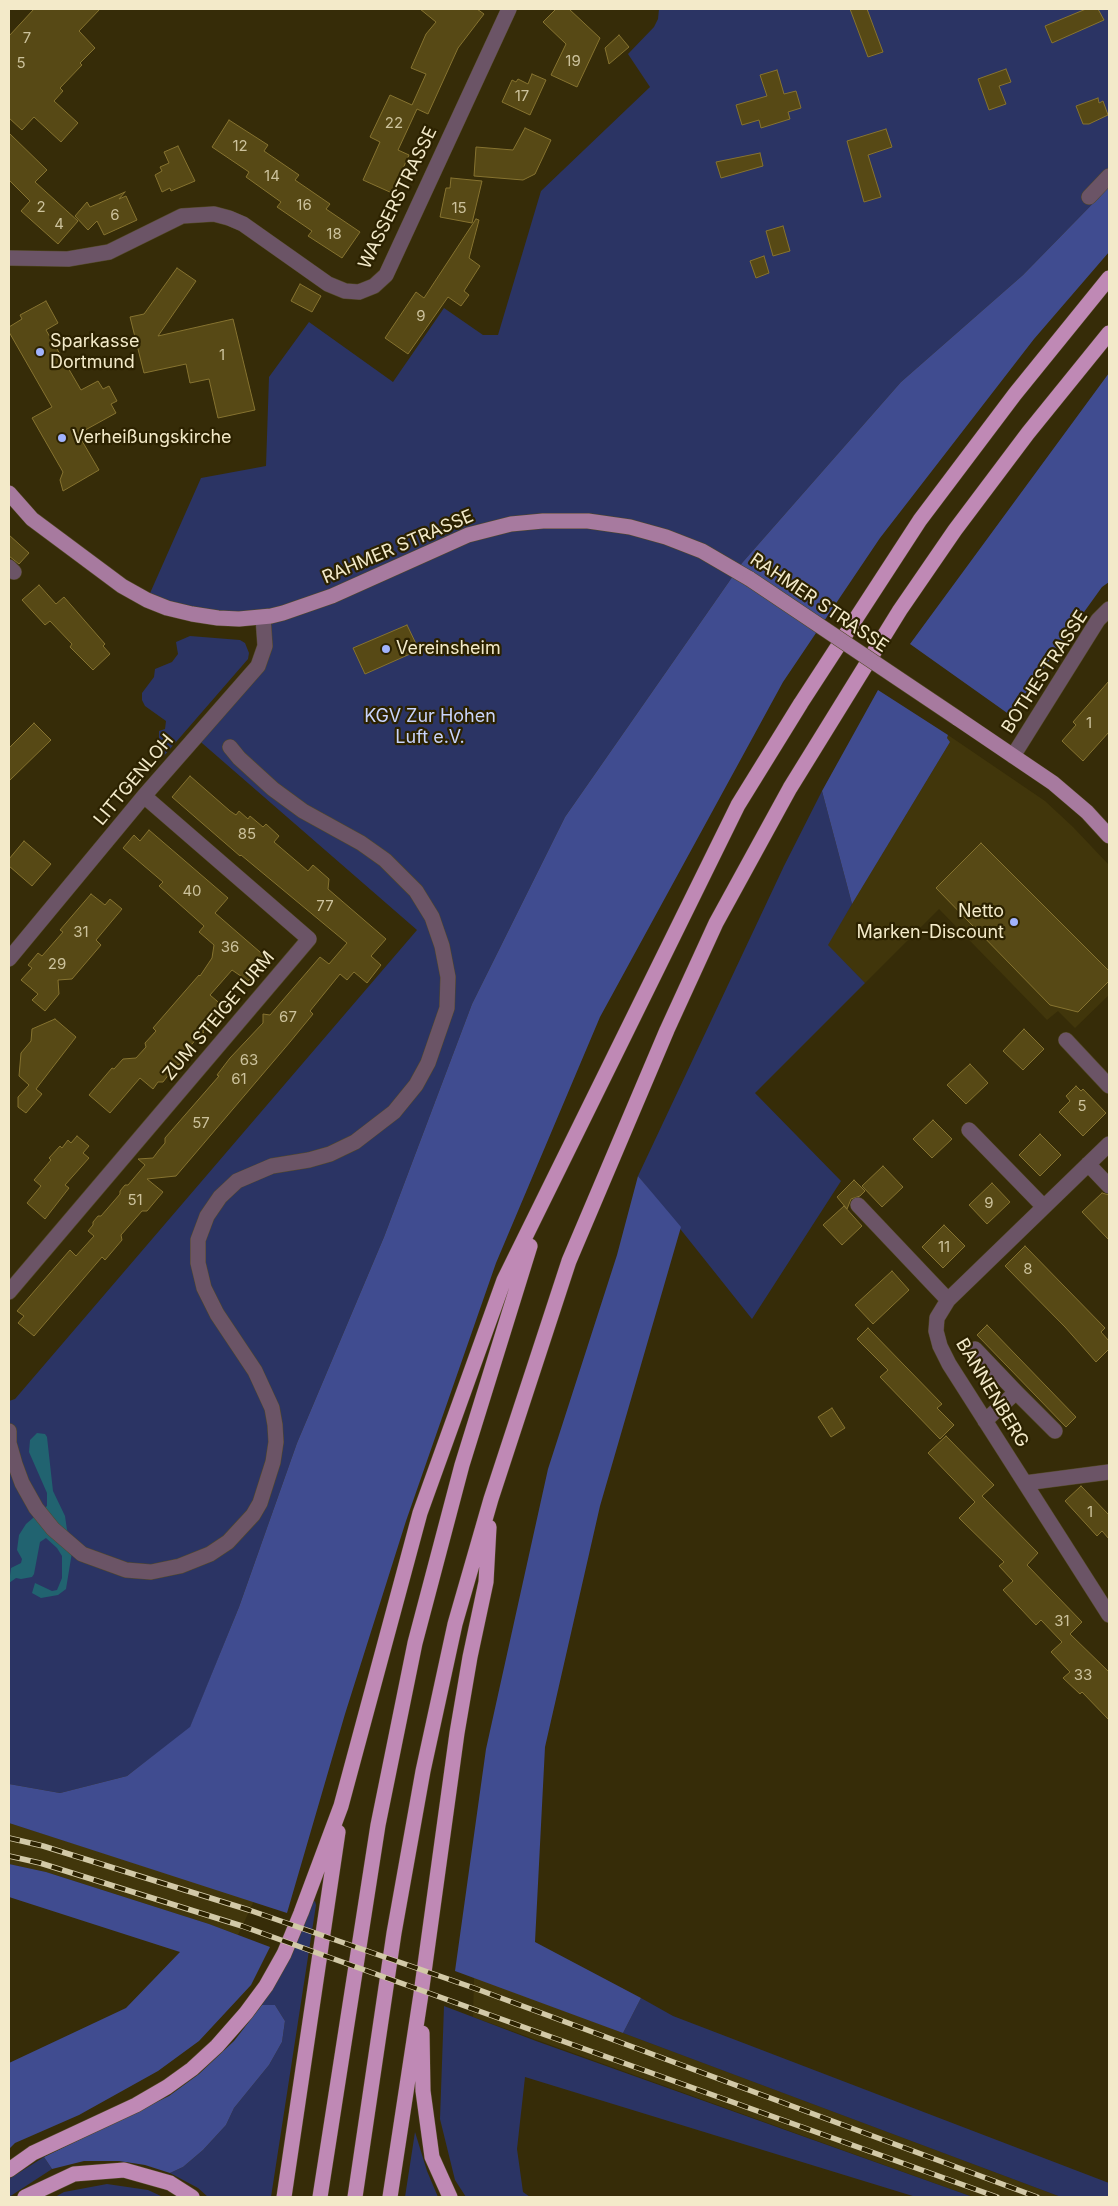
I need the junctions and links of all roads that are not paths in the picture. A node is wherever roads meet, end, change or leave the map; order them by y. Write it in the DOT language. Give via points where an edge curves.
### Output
graph roads {
  1 [pos="509,9"];
  2 [pos="1109,176"];
  3 [pos="1089,196"];
  4 [pos="9,258"];
  5 [pos="1109,278"];
  6 [pos="1109,333"];
  7 [pos="9,493"];
  8 [pos="1109,609"];
  9 [pos="263,617"];
  10 [pos="230,747"];
  11 [pos="1013,756"];
  12 [pos="144,796"];
  13 [pos="1109,836"];
  14 [pos="9,958"];
  15 [pos="1066,1040"];
  16 [pos="1109,1086"];
  17 [pos="970,1130"];
  18 [pos="1109,1144"];
  19 [pos="1088,1164"];
  20 [pos="1109,1186"];
  21 [pos="858,1205"];
  22 [pos="542,1207"];
  23 [pos="1044,1207"];
  24 [pos="11,1284"];
  25 [pos="948,1300"];
  26 [pos="975,1349"];
  27 [pos="1016,1392"];
  28 [pos="985,1421"];
  29 [pos="9,1431"];
  30 [pos="1055,1431"];
  31 [pos="1109,1472"];
  32 [pos="1025,1483"];
  33 [pos="491,1498"];
  34 [pos="1109,1615"];
  35 [pos="341,1806"];
  36 [pos="421,1994"];
  37 [pos="9,2170"];
  38 [pos="25,2197"];
  39 [pos="192,2197"];
  40 [pos="284,2197"];
  41 [pos="320,2197"];
  42 [pos="355,2197"];
  43 [pos="390,2197"];
  44 [pos="450,2197"];
  1 -- 4 [label="street, WASSERSTRASSE" via="389,268 374,286 359,292 345,291 328,284 244,224 214,214 182,216 109,252 68,259"];
  2 -- 3 [label="street"];
  5 -- 22 [label="highway" via="1015,394 920,520 801,702 738,806"];
  6 -- 33 [label="highway" via="1028,433 933,562 828,725 752,855 716,923 667,1030 569,1261"];
  7 -- 9 [label="main road, RAHMER STRASSE" via="32,519 63,544 147,600 192,614 239,619"];
  8 -- 11 [label="street, BOTHESTRASSE" via="1098,620"];
  9 -- 11 [label="main road, RAHMER STRASSE, bridge" via="332,596 468,535 512,524 588,521 630,527 702,551 750,579"];
  9 -- 12 [label="street, LITTGENLOH" via="264,646 258,666"];
  10 -- 29 [label="street" via="273,789 303,811 385,860 416,892 432,917 442,946 448,977 447,1008 428,1064 416,1086 394,1112 355,1142 330,1154 272,1166 237,1181 207,1216 198,1240 198,1263 204,1288 255,1371 272,1408 276,1442 271,1472 260,1503 253,1515 222,1546 180,1566 151,1572 126,1570 82,1554 36,1508 15,1464"];
  11 -- 13 [label="main road, RAHMER STRASSE" via="1070,797"];
  12 -- 14 [label="street, LITTGENLOH"];
  12 -- 24 [label="street, ZUM STEIGETURM" via="309,939"];
  15 -- 16 [label="street"];
  17 -- 23 [label="street"];
  18 -- 19 [label="street, BANNENBERG"];
  19 -- 20 [label="street"];
  19 -- 23 [label="street, BANNENBERG"];
  21 -- 25 [label="street"];
  22 -- 35 [label="highway" via="504,1280 420,1513"];
  22 -- 41 [label="highway" via="462,1465 415,1643 378,1825"];
  23 -- 25 [label="street, BANNENBERG"];
  25 -- 28 [label="street, BANNENBERG" via="937,1318 940,1346"];
  26 -- 27 [label="street"];
  27 -- 28 [label="street"];
  27 -- 30 [label="street"];
  28 -- 32 [label="street, BANNENBERG"];
  31 -- 32 [label="street"];
  32 -- 34 [label="street, BANNENBERG"];
  33 -- 36 [label="highway" via="486,1582 456,1733"];
  33 -- 42 [label="highway" via="455,1624 423,1771 394,1933"];
  35 -- 37 [label="highway" via="284,1954 266,1986 217,2046 167,2087 33,2153"];
  35 -- 40 [label="highway"];
  36 -- 43 [label="highway"];
  36 -- 44 [label="highway" via="423,2091 432,2157"];
  38 -- 39 [label="highway" via="74,2174 124,2170 170,2184"];
}
